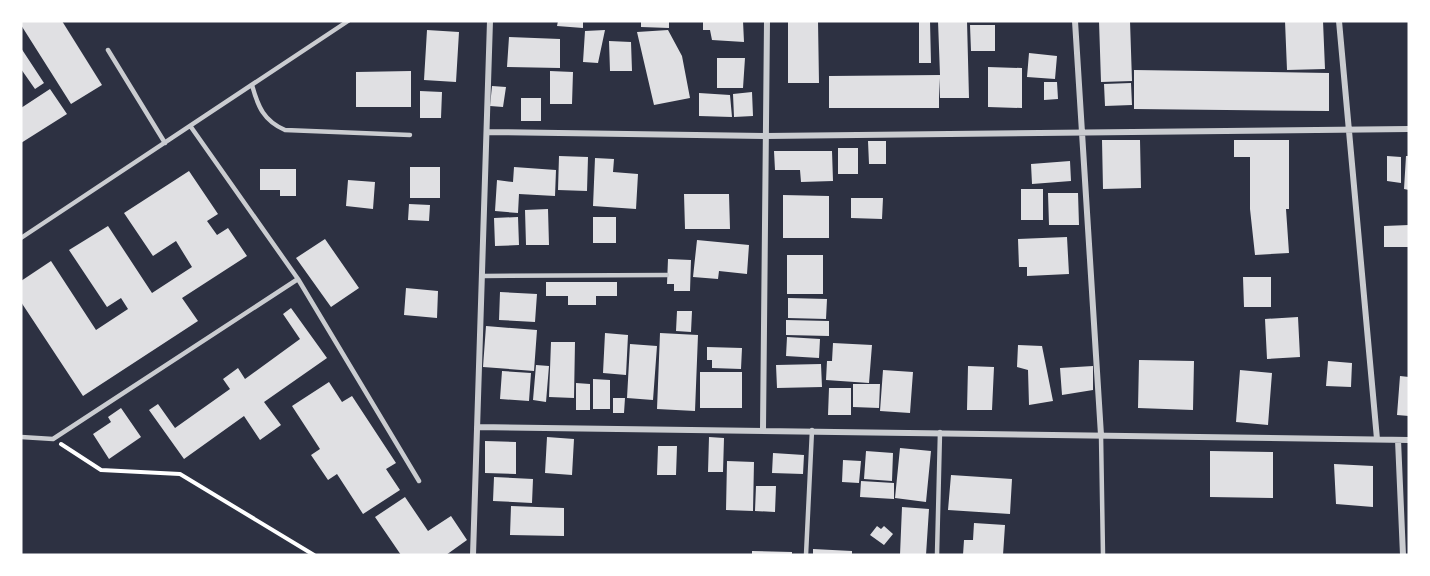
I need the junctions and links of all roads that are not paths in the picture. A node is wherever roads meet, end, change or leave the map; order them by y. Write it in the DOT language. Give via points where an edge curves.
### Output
graph roads {
  1 [pos="348,21"];
  2 [pos="490,21"];
  3 [pos="767,21"];
  4 [pos="1075,21"];
  5 [pos="1339,21"];
  6 [pos="108,50"];
  7 [pos="252,85"];
  8 [pos="191,127"];
  9 [pos="1409,129"];
  10 [pos="1349,130"];
  11 [pos="488,132"];
  12 [pos="1082,132"];
  13 [pos="410,135"];
  14 [pos="766,136"];
  15 [pos="165,143"];
  16 [pos="21,238"];
  17 [pos="667,275"];
  18 [pos="483,276"];
  19 [pos="298,279"];
  20 [pos="477,428"];
  21 [pos="763,429"];
  22 [pos="812,430"];
  23 [pos="940,432"];
  24 [pos="1101,435"];
  25 [pos="21,437"];
  26 [pos="1377,439"];
  27 [pos="1398,440"];
  28 [pos="1409,440"];
  29 [pos="419,481"];
  30 [pos="472,555"];
  31 [pos="806,555"];
  32 [pos="937,555"];
  33 [pos="1103,555"];
  34 [pos="1403,555"];
  1 -- 7 [label="lane"];
  2 -- 11 [label="street"];
  3 -- 14 [label="street"];
  4 -- 12 [label="street"];
  5 -- 10 [label="street"];
  6 -- 15 [label="lane"];
  7 -- 8 [label="lane"];
  7 -- 13 [label="lane" via="270,124 285,130"];
  8 -- 15 [label="lane"];
  8 -- 19 [label="lane"];
  9 -- 10 [label="street"];
  10 -- 12 [label="street"];
  10 -- 26 [label="street"];
  11 -- 14 [label="street"];
  11 -- 18 [label="street"];
  12 -- 14 [label="street"];
  12 -- 24 [label="street"];
  14 -- 21 [label="street"];
  15 -- 16 [label="lane"];
  17 -- 18 [label="lane"];
  18 -- 20 [label="street"];
  19 -- 25 [label="lane" via="53,439"];
  19 -- 29 [label="lane"];
  20 -- 21 [label="street"];
  20 -- 30 [label="street"];
  21 -- 22 [label="street"];
  22 -- 23 [label="street"];
  22 -- 31 [label="lane"];
  23 -- 24 [label="street"];
  23 -- 32 [label="lane"];
  24 -- 26 [label="street"];
  24 -- 33 [label="lane"];
  26 -- 27 [label="street"];
  27 -- 28 [label="street"];
  27 -- 34 [label="street"];
}
